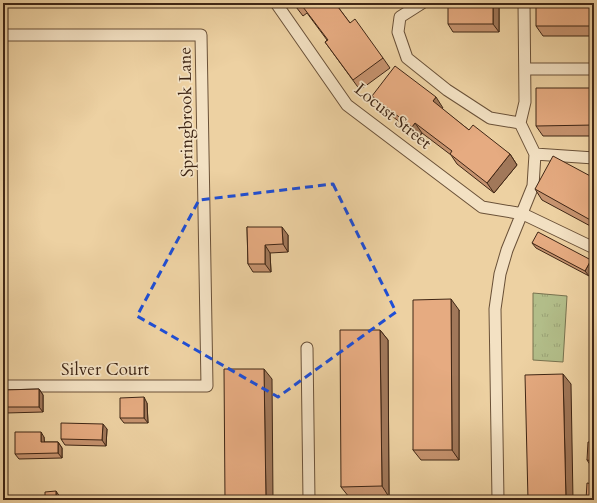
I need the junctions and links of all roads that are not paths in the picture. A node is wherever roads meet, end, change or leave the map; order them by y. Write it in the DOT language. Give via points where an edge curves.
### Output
graph roads {
  1 [pos="276,3"];
  2 [pos="422,3"];
  3 [pos="524,3"];
  4 [pos="3,35"];
  5 [pos="525,69"];
  6 [pos="594,69"];
  7 [pos="520,123"];
  8 [pos="534,154"];
  9 [pos="594,158"];
  10 [pos="522,214"];
  11 [pos="594,248"];
  12 [pos="307,348"];
  13 [pos="3,386"];
  14 [pos="208,386"];
  15 [pos="309,500"];
  16 [pos="498,500"];
  1 -- 10 [label="street, Locust Street" via="347,105 482,207"];
  2 -- 7 [label="street" via="400,17 398,32 407,58 447,90 490,118"];
  3 -- 5 [label="street"];
  4 -- 14 [label="street, Springbrook Lane" via="202,35"];
  5 -- 6 [label="street"];
  5 -- 7 [label="street" via="525,102"];
  7 -- 8 [label="street"];
  8 -- 9 [label="street"];
  8 -- 10 [label="street" via="533,186"];
  10 -- 11 [label="street, Locust Street"];
  10 -- 16 [label="street" via="507,250 495,309"];
  12 -- 15 [label="street"];
  13 -- 14 [label="street, Silver Court"];
}
